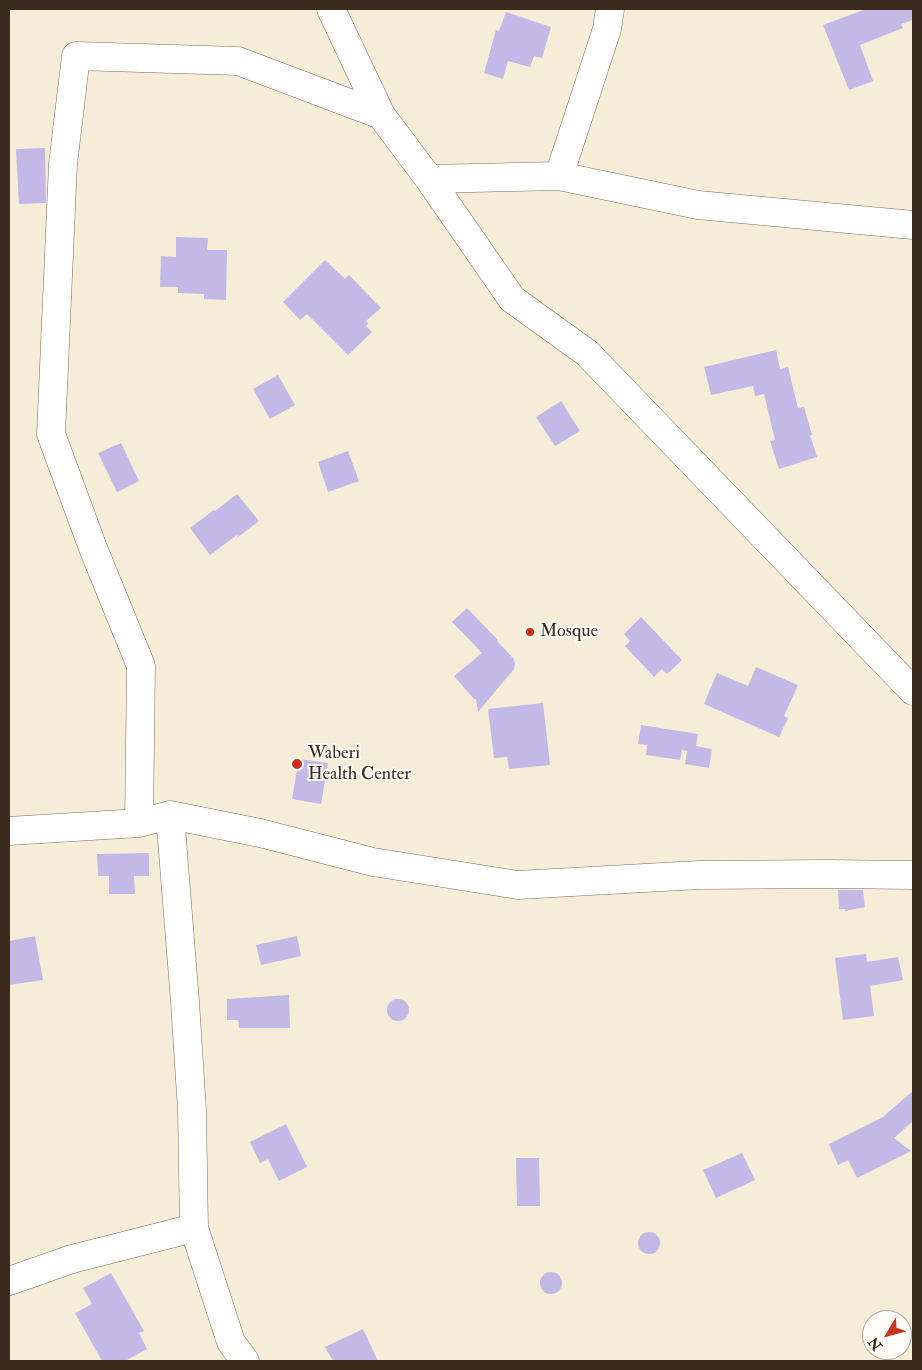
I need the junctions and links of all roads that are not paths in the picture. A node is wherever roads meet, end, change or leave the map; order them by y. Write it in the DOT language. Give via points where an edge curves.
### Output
graph roads {
  1 [pos="331,9"];
  2 [pos="610,9"];
  3 [pos="381,115"];
  4 [pos="559,176"];
  5 [pos="429,179"];
  6 [pos="913,225"];
  7 [pos="913,690"];
  8 [pos="170,815"];
  9 [pos="139,823"];
  10 [pos="9,831"];
  11 [pos="913,875"];
  12 [pos="194,1228"];
  13 [pos="9,1281"];
  14 [pos="246,1361"];
  1 -- 3 [label="street"];
  2 -- 4 [label="street" via="607,29"];
  3 -- 5 [label="street"];
  3 -- 9 [label="street" via="238,60 76,56 63,164 51,434 141,666"];
  4 -- 5 [label="street"];
  4 -- 6 [label="street" via="698,205"];
  5 -- 7 [label="street" via="512,299 587,353"];
  8 -- 9 [label="street"];
  8 -- 11 [label="street" via="260,833 373,862 518,885 699,875"];
  8 -- 12 [label="street" via="191,1091"];
  9 -- 10 [label="street"];
  12 -- 13 [label="street" via="72,1259"];
  12 -- 14 [label="street" via="231,1342"];
}
